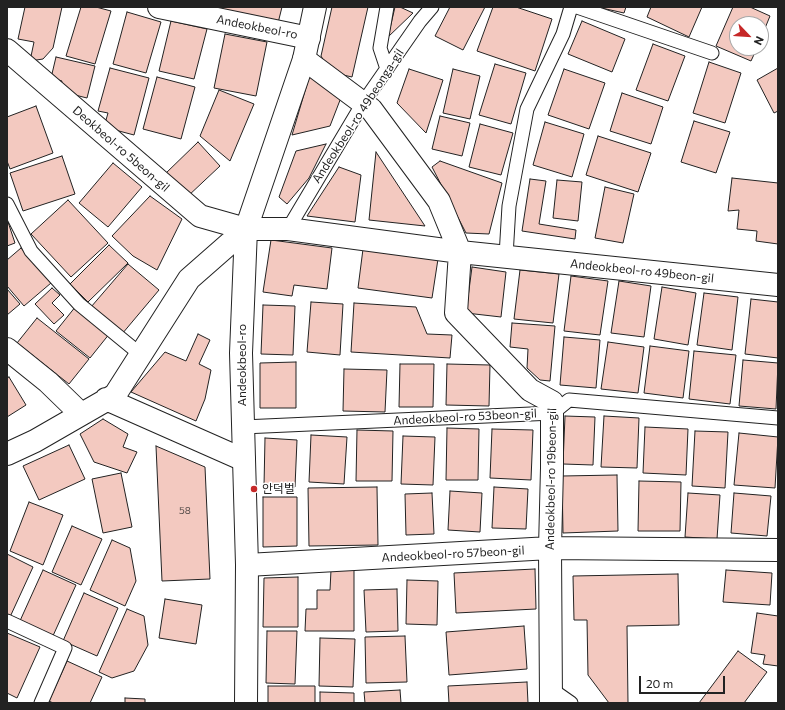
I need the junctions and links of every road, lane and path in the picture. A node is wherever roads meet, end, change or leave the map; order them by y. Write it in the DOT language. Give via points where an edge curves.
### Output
graph roads {
  1 [pos="159,7"];
  2 [pos="315,7"];
  3 [pos="387,7"];
  4 [pos="432,7"];
  5 [pos="571,7"];
  6 [pos="577,7"];
  7 [pos="309,38"];
  8 [pos="7,50"];
  9 [pos="712,53"];
  10 [pos="304,59"];
  11 [pos="387,69"];
  12 [pos="363,103"];
  13 [pos="7,204"];
  14 [pos="246,229"];
  15 [pos="288,229"];
  16 [pos="460,252"];
  17 [pos="506,256"];
  18 [pos="778,285"];
  19 [pos="7,349"];
  20 [pos="140,354"];
  21 [pos="106,400"];
  22 [pos="553,413"];
  23 [pos="82,414"];
  24 [pos="778,418"];
  25 [pos="243,426"];
  26 [pos="7,454"];
  27 [pos="244,460"];
  28 [pos="550,548"];
  29 [pos="778,550"];
  30 [pos="247,565"];
  31 [pos="7,621"];
  32 [pos="553,698"];
  33 [pos="41,703"];
  34 [pos="246,703"];
  35 [pos="571,703"];
  1 -- 7 [label="street, Andeokbeol-ro"];
  2 -- 7 [label="street, Andeokbeol-ro"];
  3 -- 11 [label="lane" via="380,48"];
  4 -- 11 [label="lane, Andeokbeol-ro 49beonga-gil"];
  5 -- 17 [label="lane" via="563,34 527,109 509,206"];
  6 -- 9 [label="lane"];
  7 -- 10 [label="street, Andeokbeol-ro"];
  8 -- 14 [label="street, Deokbeol-ro 5beon-gil" via="200,216"];
  10 -- 12 [label="street, Andeokbeol-ro 19beon-gil"];
  10 -- 14 [label="street, Andeokbeol-ro"];
  11 -- 12 [label="lane, Andeokbeol-ro 49beonga-gil"];
  12 -- 15 [label="lane, Andeokbeol-ro 49beonga-gil"];
  12 -- 16 [label="street, Andeokbeol-ro 19beon-gil" via="371,109 439,201"];
  13 -- 20 [label="lane" via="30,251 79,304"];
  14 -- 15 [label="street, Andeokbeol-ro 49beon-gil"];
  14 -- 20 [label="street" via="189,279"];
  14 -- 25 [label="street, Andeokbeol-ro" via="241,353"];
  15 -- 16 [label="street, Andeokbeol-ro 49beon-gil"];
  16 -- 17 [label="street, Andeokbeol-ro 49beon-gil"];
  16 -- 22 [label="street, Andeokbeol-ro 19beon-gil" via="456,314 530,390 552,402"];
  17 -- 18 [label="street, Andeokbeol-ro 49beon-gil"];
  19 -- 23 [label="street"];
  20 -- 21 [label="street" via="115,395"];
  21 -- 23 [label="street"];
  21 -- 27 [label="street"];
  22 -- 24 [label="lane, Andeokbeol-ro 53beon-gil" via="569,400"];
  22 -- 25 [label="lane, Andeokbeol-ro 53beon-gil"];
  22 -- 28 [label="street, Andeokbeol-ro 19beon-gil"];
  23 -- 26 [label="street"];
  25 -- 27 [label="street, Andeokbeol-ro"];
  27 -- 30 [label="street, Andeokbeol-ro"];
  28 -- 29 [label="street, Andeokbeol-ro 57beon-gil"];
  28 -- 30 [label="street, Andeokbeol-ro 57beon-gil"];
  28 -- 32 [label="street, Andeokbeol-ro 19beon-gil"];
  30 -- 34 [label="street, Andeokbeol-ro"];
  31 -- 33 [label="lane" via="65,648"];
  32 -- 35 [label="lane, Andeokbeol-ro 19beon-gil"];
}
